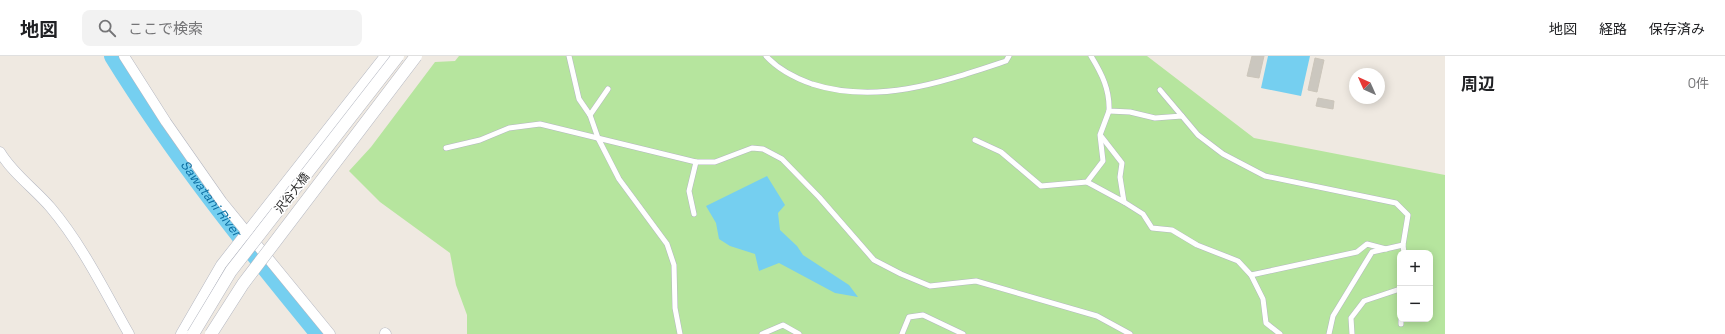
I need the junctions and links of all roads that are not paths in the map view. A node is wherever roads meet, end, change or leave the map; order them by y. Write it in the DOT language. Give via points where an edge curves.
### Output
graph roads {
  1 [pos="124,56"];
  2 [pos="385,56"];
  3 [pos="398,56"];
  4 [pos="416,56"];
  5 [pos="569,56"];
  6 [pos="766,56"];
  7 [pos="1009,56"];
  8 [pos="1091,56"];
  9 [pos="608,89"];
  10 [pos="1160,90"];
  11 [pos="1109,111"];
  12 [pos="590,115"];
  13 [pos="1182,116"];
  14 [pos="1100,135"];
  15 [pos="598,138"];
  16 [pos="975,140"];
  17 [pos="446,148"];
  18 [pos="0,152"];
  19 [pos="696,162"];
  20 [pos="1087,182"];
  21 [pos="1124,202"];
  22 [pos="694,214"];
  23 [pos="246,233"];
  24 [pos="1403,245"];
  25 [pos="1386,249"];
  26 [pos="1404,250"];
  27 [pos="1251,275"];
  28 [pos="1397,290"];
  29 [pos="129,334"];
  30 [pos="180,334"];
  31 [pos="193,334"];
  32 [pos="211,334"];
  33 [pos="330,334"];
  34 [pos="680,334"];
  35 [pos="762,334"];
  36 [pos="799,334"];
  37 [pos="902,334"];
  38 [pos="963,334"];
  39 [pos="1130,334"];
  40 [pos="1280,334"];
  41 [pos="1329,334"];
  42 [pos="1352,334"];
  1 -- 23 [label="street" via="166,122"];
  2 -- 23 [label="street"];
  3 -- 31 [label="street, 沢谷大橋, bridge" via="231,271"];
  4 -- 32 [label="street, 沢谷大橋, bridge" via="243,284"];
  5 -- 12 [label="lane" via="579,100"];
  6 -- 7 [label="lane" via="798,79 828,89 859,92 893,92 939,83 1006,60"];
  8 -- 11 [label="lane" via="1102,74 1109,98"];
  9 -- 12 [label="lane"];
  10 -- 13 [label="lane"];
  11 -- 13 [label="lane" via="1130,112 1155,118"];
  11 -- 14 [label="lane"];
  12 -- 15 [label="lane"];
  13 -- 24 [label="lane" via="1198,135 1223,154 1265,176 1396,203 1408,215"];
  14 -- 20 [label="lane" via="1103,161"];
  14 -- 21 [label="lane" via="1122,163 1120,177"];
  15 -- 17 [label="lane" via="540,124 510,128 480,140"];
  15 -- 19 [label="lane"];
  15 -- 34 [label="lane" via="619,179 668,244 674,265 675,308"];
  16 -- 20 [label="lane" via="1001,152 1042,186"];
  18 -- 29 [label="street" via="6,163 51,208 80,249"];
  19 -- 22 [label="lane" via="689,191"];
  19 -- 39 [label="lane" via="715,162 752,148 763,148 782,159 874,260 901,274 930,286 976,281 1097,316"];
  20 -- 21 [label="lane"];
  21 -- 27 [label="lane" via="1143,214 1152,228 1172,230 1197,245 1238,261"];
  23 -- 30 [label="street" via="221,265"];
  23 -- 33 [label="street"];
  24 -- 25 [label="lane"];
  24 -- 26 [label="lane"];
  25 -- 27 [label="lane" via="1367,244 1357,252"];
  25 -- 41 [label="lane" via="1372,252 1333,316"];
  27 -- 40 [label="lane" via="1263,299 1266,322"];
  28 -- 42 [label="lane" via="1364,301 1351,318"];
  35 -- 36 [label="lane" via="783,325"];
  37 -- 38 [label="lane" via="909,317 923,315"];
}
